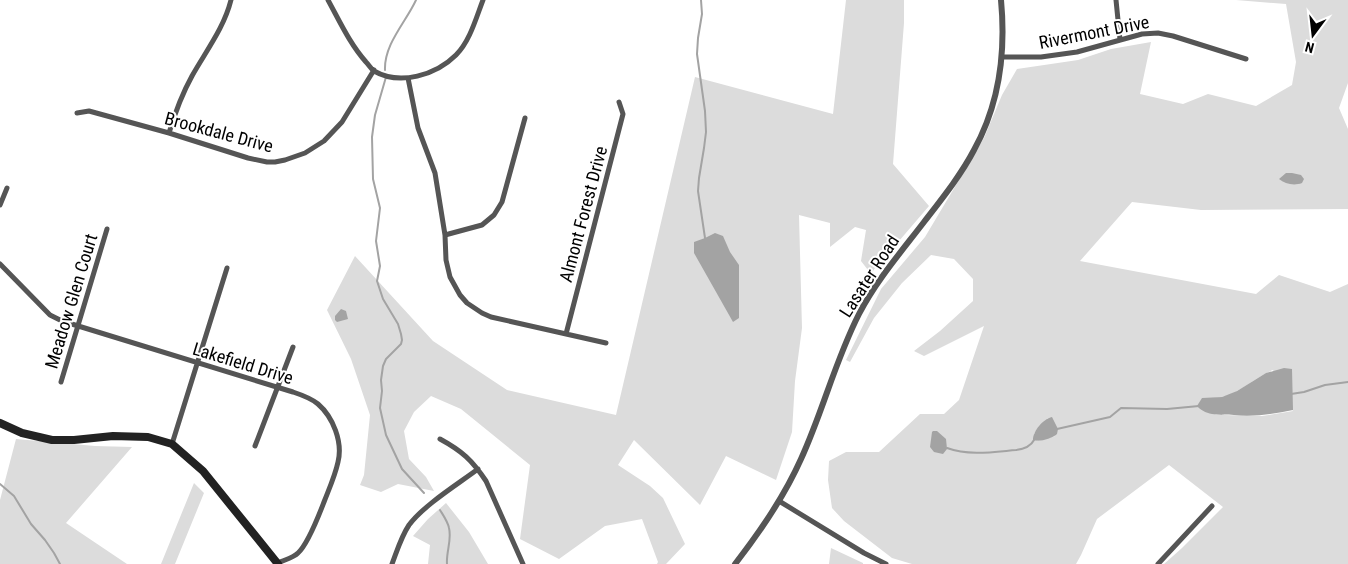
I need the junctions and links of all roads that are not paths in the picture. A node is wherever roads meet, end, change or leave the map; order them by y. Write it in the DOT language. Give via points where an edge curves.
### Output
graph roads {
  1 [pos="231,0"];
  2 [pos="328,0"];
  3 [pos="484,0"];
  4 [pos="1001,0"];
  5 [pos="1116,0"];
  6 [pos="1120,40"];
  7 [pos="1002,57"];
  8 [pos="1246,59"];
  9 [pos="374,70"];
  10 [pos="408,78"];
  11 [pos="618,102"];
  12 [pos="77,113"];
  13 [pos="525,118"];
  14 [pos="169,133"];
  15 [pos="7,188"];
  16 [pos="0,205"];
  17 [pos="107,229"];
  18 [pos="444,234"];
  19 [pos="0,264"];
  20 [pos="226,268"];
  21 [pos="77,326"];
  22 [pos="566,334"];
  23 [pos="606,343"];
  24 [pos="293,347"];
  25 [pos="197,363"];
  26 [pos="61,382"];
  27 [pos="277,387"];
  28 [pos="0,422"];
  29 [pos="440,439"];
  30 [pos="172,444"];
  31 [pos="255,446"];
  32 [pos="478,469"];
  33 [pos="779,501"];
  34 [pos="1212,506"];
  35 [pos="278,564"];
  36 [pos="392,564"];
  37 [pos="523,564"];
  38 [pos="734,564"];
  39 [pos="886,564"];
  40 [pos="1158,564"];
  1 -- 14 [label="street" via="224,21 183,94"];
  2 -- 9 [label="street" via="353,47"];
  3 -- 10 [label="street" via="468,39 456,55 433,72"];
  4 -- 7 [label="street, Lasater Road"];
  5 -- 6 [label="street"];
  6 -- 7 [label="street, Rivermont Drive" via="1077,52 1041,57"];
  6 -- 8 [label="street, Rivermont Drive" via="1158,33"];
  7 -- 33 [label="street, Lasater Road" via="992,106 973,151 860,312 847,337 803,454"];
  9 -- 10 [label="street" via="391,77"];
  9 -- 14 [label="street, Brookdale Drive" via="333,132 295,158 267,162"];
  10 -- 18 [label="street" via="418,128 435,173"];
  11 -- 22 [label="street, Almont Forest Drive" via="623,114"];
  12 -- 14 [label="street, Brookdale Drive" via="89,111"];
  13 -- 18 [label="street" via="502,202 494,215 482,225"];
  15 -- 16 [label="street"];
  17 -- 21 [label="street, Meadow Glen Court"];
  18 -- 22 [label="street" via="450,277 467,303 491,317"];
  19 -- 21 [label="street, Lakefield Drive" via="50,315"];
  20 -- 25 [label="street"];
  21 -- 25 [label="street, Lakefield Drive"];
  21 -- 26 [label="street, Meadow Glen Court"];
  22 -- 23 [label="street"];
  24 -- 27 [label="street"];
  25 -- 27 [label="street, Lakefield Drive"];
  25 -- 30 [label="street"];
  27 -- 31 [label="street"];
  27 -- 35 [label="street, Lakefield Drive" via="318,404 330,418 340,449 332,480 307,540 298,553"];
  28 -- 30 [label="main road" via="22,433 52,440 148,437"];
  29 -- 32 [label="street" via="468,457"];
  30 -- 35 [label="main road" via="203,471"];
  32 -- 36 [label="street" via="409,525"];
  32 -- 37 [label="street"];
  33 -- 38 [label="street, Lasater Road"];
  33 -- 39 [label="street"];
  34 -- 40 [label="street"];
}
